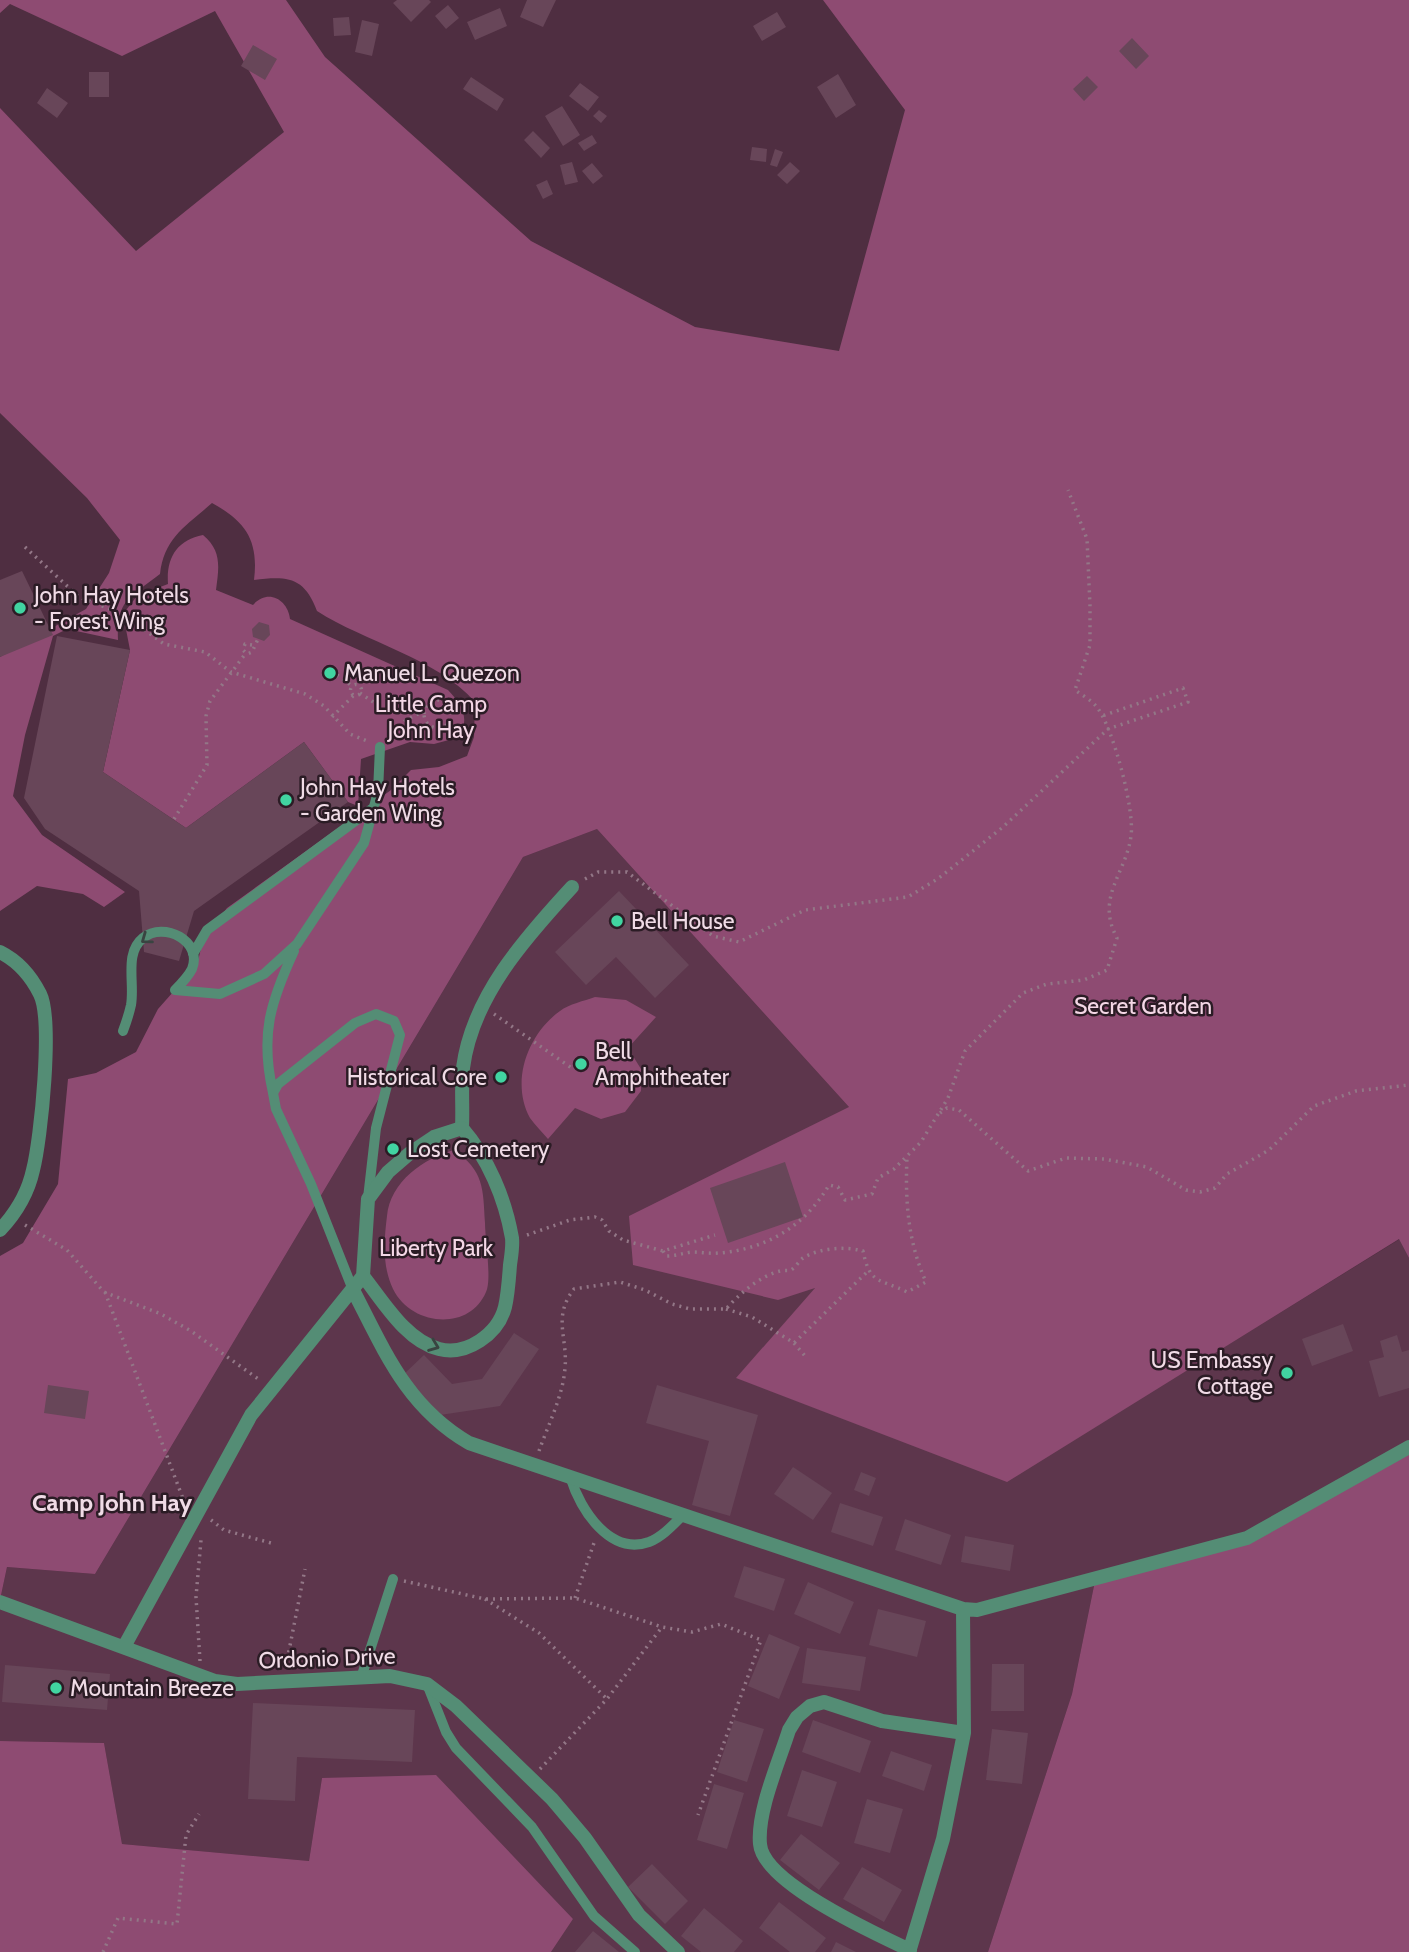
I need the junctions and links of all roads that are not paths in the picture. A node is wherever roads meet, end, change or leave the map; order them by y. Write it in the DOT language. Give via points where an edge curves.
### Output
graph roads {
  1 [pos="380,747"];
  2 [pos="373,808"];
  3 [pos="572,887"];
  4 [pos="298,944"];
  5 [pos="190,950"];
  6 [pos="0,952"];
  7 [pos="123,1031"];
  8 [pos="272,1093"];
  9 [pos="462,1128"];
  10 [pos="368,1199"];
  11 [pos="0,1230"];
  12 [pos="363,1276"];
  13 [pos="353,1290"];
  14 [pos="1409,1447"];
  15 [pos="571,1479"];
  16 [pos="683,1514"];
  17 [pos="393,1579"];
  18 [pos="0,1602"];
  19 [pos="963,1609"];
  20 [pos="125,1645"];
  21 [pos="361,1678"];
  22 [pos="427,1684"];
  23 [pos="964,1733"];
  24 [pos="909,1951"];
  25 [pos="635,1952"];
  26 [pos="678,1952"];
  1 -- 2 [label="lane"];
  2 -- 4 [label="lane" via="364,843"];
  2 -- 5 [label="lane" via="207,930"];
  3 -- 9 [label="street" via="502,971 476,1022 463,1068"];
  4 -- 5 [label="lane" via="264,974 220,994 175,990 191,970"];
  4 -- 8 [label="lane" via="267,1021"];
  5 -- 7 [label="lane, one-way" via="181,937 163,931 138,943 131,960 131,1005"];
  6 -- 11 [label="street" via="23,968 41,996 46,1035 33,1170 24,1197"];
  8 -- 10 [label="lane" via="369,1015 385,1017 399,1027 376,1128"];
  8 -- 13 [label="lane"];
  9 -- 10 [label="street" via="434,1137 410,1153"];
  12 -- 9 [label="street, one-way" via="395,1317 438,1349 461,1349 484,1339 504,1310 512,1240 493,1175"];
  10 -- 12 [label="street"];
  12 -- 13 [label="street"];
  13 -- 15 [label="street" via="393,1366 428,1414 469,1443"];
  13 -- 20 [label="street" via="251,1415"];
  14 -- 19 [label="street" via="1247,1538 1041,1595"];
  15 -- 16 [label="street"];
  15 -- 16 [label="lane" via="583,1510 599,1530 624,1542 646,1544"];
  16 -- 19 [label="street"];
  17 -- 21 [label="lane"];
  18 -- 20 [label="street, Ordonio Drive"];
  19 -- 23 [label="street"];
  20 -- 21 [label="street, Ordonio Drive" via="200,1677 237,1684"];
  21 -- 22 [label="street, Ordonio Drive" via="408,1678"];
  22 -- 25 [label="lane" via="456,1748 532,1827 594,1916"];
  22 -- 26 [label="street, Ordonio Drive" via="456,1706 568,1817 639,1915"];
  23 -- 24 [label="street" via="943,1839"];
  23 -- 24 [label="street" via="882,1721 824,1702 810,1706 789,1730 760,1826 760,1846 767,1862 780,1874 823,1906"];
}
